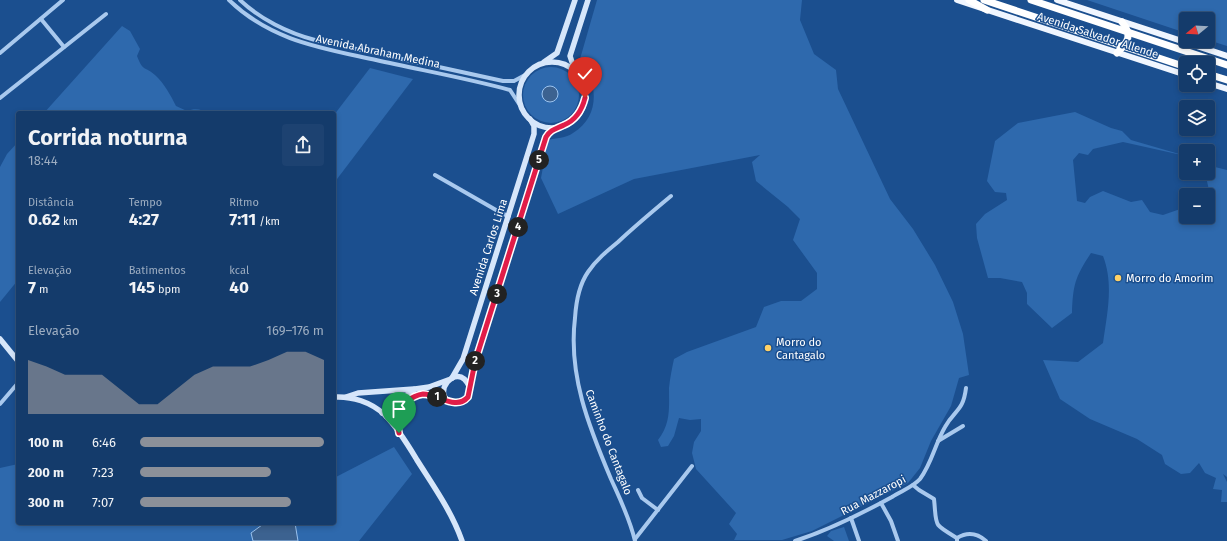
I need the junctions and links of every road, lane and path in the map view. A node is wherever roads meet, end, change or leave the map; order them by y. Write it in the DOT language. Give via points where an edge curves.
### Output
graph roads {
  1 [pos="63,0"];
  2 [pos="229,0"];
  3 [pos="240,0"];
  4 [pos="575,0"];
  5 [pos="588,0"];
  6 [pos="957,0"];
  7 [pos="969,0"];
  8 [pos="984,0"];
  9 [pos="1031,0"];
  10 [pos="1057,0"];
  11 [pos="987,10"];
  12 [pos="106,14"];
  13 [pos="41,20"];
  14 [pos="1122,22"];
  15 [pos="1128,32"];
  16 [pos="1124,46"];
  17 [pos="64,47"];
  18 [pos="0,53"];
  19 [pos="1117,53"];
  20 [pos="1227,56"];
  21 [pos="541,64"];
  22 [pos="1179,65"];
  23 [pos="1227,65"];
  24 [pos="576,73"];
  25 [pos="1179,73"];
  26 [pos="527,74"];
  27 [pos="1215,76"];
  28 [pos="1227,80"];
  29 [pos="1215,85"];
  30 [pos="1227,89"];
  31 [pos="0,98"];
  32 [pos="523,110"];
  33 [pos="530,119"];
  34 [pos="554,128"];
  35 [pos="435,175"];
  36 [pos="671,196"];
  37 [pos="509,216"];
  38 [pos="0,339"];
  39 [pos="16,359"];
  40 [pos="450,379"];
  41 [pos="16,385"];
  42 [pos="469,386"];
  43 [pos="966,388"];
  44 [pos="415,389"];
  45 [pos="344,397"];
  46 [pos="336,398"];
  47 [pos="448,400"];
  48 [pos="0,404"];
  49 [pos="398,407"];
  50 [pos="384,414"];
  51 [pos="963,426"];
  52 [pos="399,433"];
  53 [pos="938,442"];
  54 [pos="692,466"];
  55 [pos="913,485"];
  56 [pos="638,490"];
  57 [pos="881,503"];
  58 [pos="658,510"];
  59 [pos="851,518"];
  60 [pos="635,540"];
  61 [pos="957,540"];
  62 [pos="462,541"];
  63 [pos="795,541"];
  64 [pos="859,541"];
  65 [pos="898,541"];
  66 [pos="986,541"];
  1 -- 13 [label="street"];
  2 -- 32 [label="street, Avenida Abraham Medina" via="264,27 300,43 510,90"];
  3 -- 26 [label="street, Avenida Abraham Medina" via="278,26 315,40 503,81 514,81"];
  4 -- 21 [label="street" via="557,52"];
  5 -- 24 [label="street" via="570,56"];
  6 -- 11 [label="main road, Avenida Salvador Allende"];
  7 -- 11 [label="highway"];
  8 -- 16 [label="highway, Avenida Salvador Allende"];
  9 -- 15 [label="highway, Avenida Salvador Allende"];
  10 -- 14 [label="main road, Avenida Salvador Allende"];
  11 -- 19 [label="main road, Avenida Salvador Allende"];
  12 -- 17 [label="street"];
  13 -- 17 [label="street"];
  13 -- 18 [label="street"];
  14 -- 15 [label="highway"];
  14 -- 20 [label="main road, Avenida Salvador Allende"];
  15 -- 16 [label="highway" via="1129,40"];
  15 -- 23 [label="highway, Avenida Salvador Allende"];
  16 -- 19 [label="highway"];
  16 -- 22 [label="highway, Avenida Salvador Allende"];
  17 -- 31 [label="street"];
  19 -- 25 [label="main road, Avenida Salvador Allende"];
  21 -- 24 [label="street" via="556,62"];
  21 -- 26 [label="street"];
  24 -- 34 [label="street" via="584,89 582,107 572,121"];
  26 -- 32 [label="street" via="520,93"];
  27 -- 28 [label="highway"];
  29 -- 30 [label="main road"];
  32 -- 33 [label="street"];
  33 -- 34 [label="street" via="542,126"];
  33 -- 37 [label="street, Avenida Carlos Lima" via="534,126 534,134"];
  34 -- 42 [label="street, Avenida Carlos Lima" via="546,137"];
  35 -- 37 [label="street"];
  36 -- 60 [label="street, Caminho do Cantagalo" via="600,258 587,273 576,306 573,328 575,369 581,400 626,511"];
  37 -- 40 [label="street, Avenida Carlos Lima" via="463,359"];
  38 -- 39 [label="street"];
  40 -- 42 [label="street" via="462,378"];
  40 -- 44 [label="street"];
  40 -- 47 [label="street, Avenida Carlos Lima" via="443,390"];
  41 -- 48 [label="street"];
  42 -- 47 [label="street, Avenida Carlos Lima" via="465,400 456,403"];
  43 -- 53 [label="street, Rua Mazzaropi" via="962,406 949,419"];
  44 -- 45 [label="street" via="358,393"];
  44 -- 50 [label="street"];
  45 -- 46 [label="street"];
  45 -- 50 [label="street" via="362,401"];
  47 -- 49 [label="street, Avenida Carlos Lima" via="422,394"];
  49 -- 50 [label="street, Avenida Carlos Lima"];
  49 -- 52 [label="street" via="396,416"];
  50 -- 52 [label="street"];
  51 -- 53 [label="street"];
  52 -- 62 [label="street" via="453,518"];
  53 -- 55 [label="street, Rua Mazzaropi" via="925,472"];
  54 -- 58 [label="street"];
  55 -- 57 [label="street, Rua Mazzaropi"];
  55 -- 61 [label="street" via="934,499 936,523"];
  56 -- 58 [label="street" via="642,498"];
  57 -- 59 [label="street, Rua Mazzaropi"];
  57 -- 65 [label="street"];
  58 -- 60 [label="street"];
  59 -- 63 [label="street, Rua Mazzaropi"];
  59 -- 64 [label="street"];
  61 -- 66 [label="street" via="965,534 973,534"];
}
